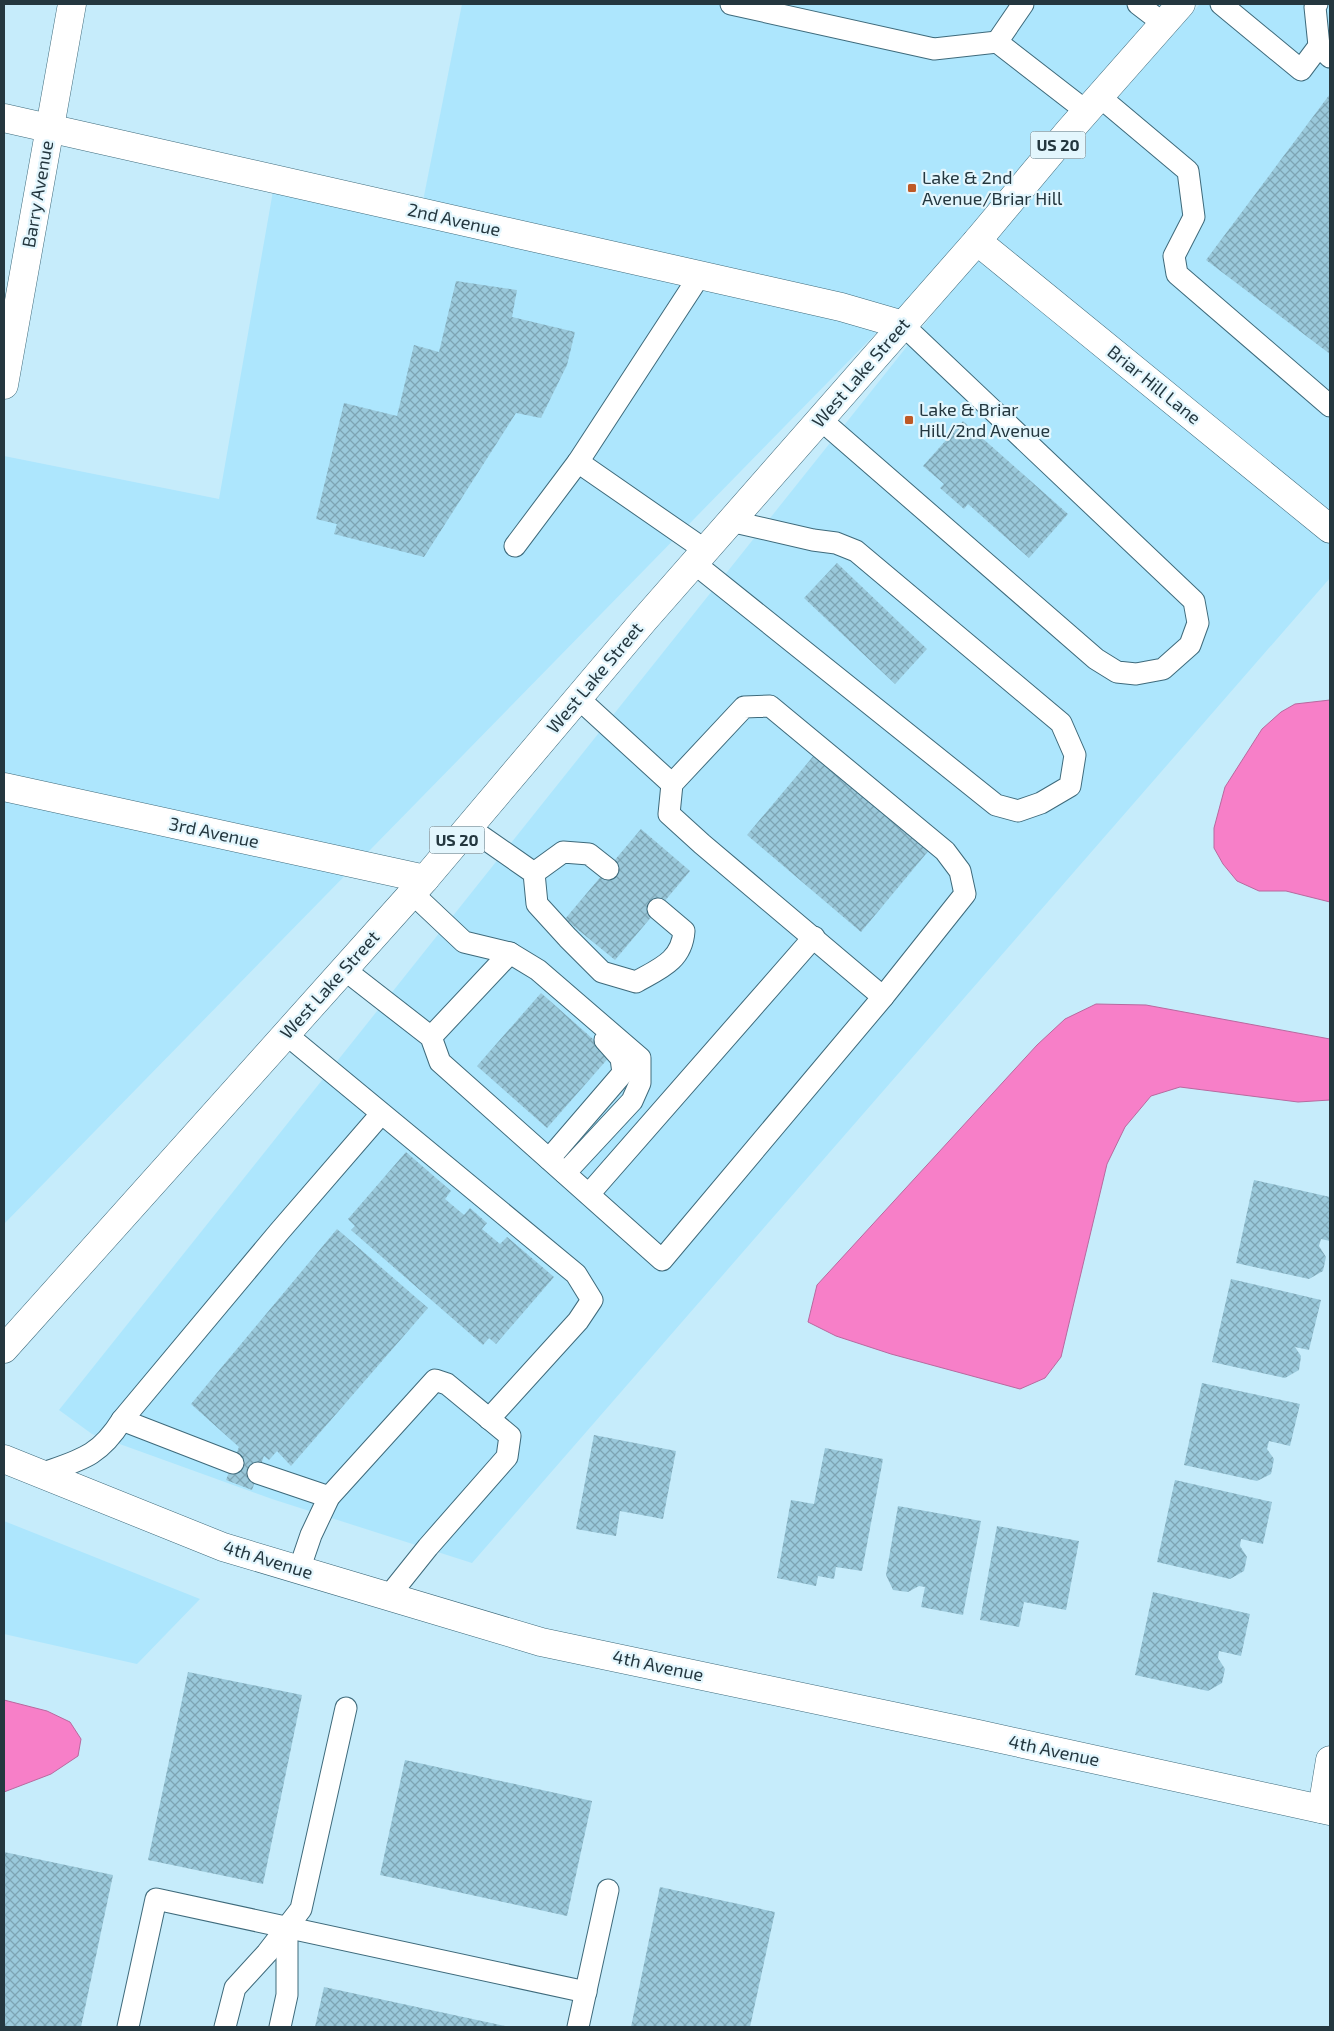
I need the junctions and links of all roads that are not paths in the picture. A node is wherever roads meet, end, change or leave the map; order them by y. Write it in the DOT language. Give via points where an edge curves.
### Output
graph roads {
  1 [pos="72,4"];
  2 [pos="731,4"];
  3 [pos="1023,4"];
  4 [pos="1138,4"];
  5 [pos="1221,4"];
  6 [pos="1317,4"];
  7 [pos="1172,14"];
  8 [pos="997,42"];
  9 [pos="1325,52"];
  10 [pos="1093,104"];
  11 [pos="4,118"];
  12 [pos="50,128"];
  13 [pos="977,242"];
  14 [pos="700,275"];
  15 [pos="903,325"];
  16 [pos="4,385"];
  17 [pos="1330,406"];
  18 [pos="820,419"];
  19 [pos="578,462"];
  20 [pos="730,521"];
  21 [pos="1330,530"];
  22 [pos="514,546"];
  23 [pos="699,557"];
  24 [pos="578,698"];
  25 [pos="672,784"];
  26 [pos="4,788"];
  27 [pos="468,827"];
  28 [pos="608,869"];
  29 [pos="534,873"];
  30 [pos="418,886"];
  31 [pos="658,909"];
  32 [pos="814,937"];
  33 [pos="510,953"];
  34 [pos="345,970"];
  35 [pos="560,989"];
  36 [pos="883,997"];
  37 [pos="286,1035"];
  38 [pos="431,1038"];
  39 [pos="381,1114"];
  40 [pos="549,1159"];
  41 [pos="566,1173"];
  42 [pos="589,1194"];
  43 [pos="4,1349"];
  44 [pos="489,1419"];
  45 [pos="122,1420"];
  46 [pos="4,1459"];
  47 [pos="233,1463"];
  48 [pos="258,1473"];
  49 [pos="41,1474"];
  50 [pos="329,1497"];
  51 [pos="299,1570"];
  52 [pos="388,1597"];
  53 [pos="346,1708"];
  54 [pos="1330,1760"];
  55 [pos="1326,1810"];
  56 [pos="608,1890"];
  57 [pos="287,1927"];
  58 [pos="586,1992"];
  59 [pos="128,2027"];
  60 [pos="225,2027"];
  61 [pos="280,2027"];
  62 [pos="578,2027"];
  1 -- 12 [label="street, Barry Avenue"];
  2 -- 8 [label="lane" via="934,49"];
  3 -- 8 [label="lane"];
  4 -- 7 [label="lane"];
  5 -- 9 [label="lane" via="1300,70"];
  6 -- 9 [label="lane"];
  7 -- 10 [label="street, West Lake Street / US 20"];
  8 -- 10 [label="lane"];
  10 -- 13 [label="street, West Lake Street / US 20"];
  10 -- 17 [label="lane" via="1188,171 1194,217 1174,256 1177,274"];
  11 -- 12 [label="street, 2nd Avenue"];
  12 -- 14 [label="street, 2nd Avenue"];
  12 -- 16 [label="street, Barry Avenue"];
  13 -- 15 [label="street, West Lake Street / US 20"];
  13 -- 21 [label="street, Briar Hill Lane"];
  14 -- 15 [label="street, 2nd Avenue" via="841,307"];
  14 -- 19 [label="lane"];
  15 -- 18 [label="street, West Lake Street / US 20"];
  15 -- 18 [label="lane" via="1194,601 1198,623 1190,645 1163,669 1136,674 1117,672 1096,659"];
  18 -- 20 [label="street, West Lake Street / US 20"];
  19 -- 22 [label="lane"];
  19 -- 23 [label="lane"];
  20 -- 23 [label="street, West Lake Street / US 20"];
  20 -- 23 [label="lane" via="836,542 856,551 1062,723 1074,755 1070,786 1041,803 1018,811 996,805"];
  23 -- 24 [label="street, West Lake Street / US 20"];
  24 -- 25 [label="lane"];
  24 -- 27 [label="street, West Lake Street / US 20"];
  25 -- 32 [label="lane" via="669,814"];
  25 -- 36 [label="lane" via="744,708 770,706 945,851 960,871 965,894"];
  26 -- 30 [label="street, 3rd Avenue"];
  27 -- 29 [label="lane"];
  27 -- 30 [label="street, West Lake Street / US 20"];
  28 -- 29 [label="lane" via="590,854 563,852"];
  29 -- 31 [label="lane" via="537,904 568,938 602,972 636,982 667,966 683,944 684,931"];
  30 -- 33 [label="lane" via="464,942"];
  30 -- 34 [label="street, West Lake Street / US 20"];
  32 -- 36 [label="lane"];
  32 -- 42 [label="lane"];
  33 -- 35 [label="lane" via="538,970"];
  33 -- 38 [label="lane"];
  34 -- 37 [label="street, West Lake Street / US 20"];
  34 -- 38 [label="lane"];
  35 -- 40 [label="lane" via="569,1009 622,1058 623,1073"];
  35 -- 41 [label="lane" via="640,1058 640,1083 632,1101"];
  36 -- 42 [label="lane" via="662,1260"];
  37 -- 39 [label="lane"];
  37 -- 43 [label="street, West Lake Street / US 20"];
  38 -- 40 [label="lane" via="440,1062"];
  39 -- 44 [label="lane" via="576,1274 592,1300 578,1321"];
  39 -- 45 [label="lane"];
  40 -- 41 [label="lane"];
  41 -- 42 [label="lane"];
  44 -- 50 [label="lane" via="447,1384 434,1380"];
  44 -- 52 [label="lane" via="510,1436 507,1457"];
  45 -- 47 [label="lane"];
  45 -- 49 [label="lane" via="102,1446 80,1460"];
  46 -- 49 [label="street, 4th Avenue"];
  48 -- 50 [label="lane"];
  49 -- 51 [label="street, 4th Avenue" via="223,1547"];
  50 -- 51 [label="lane"];
  51 -- 52 [label="street, 4th Avenue"];
  52 -- 55 [label="street, 4th Avenue" via="541,1642"];
  53 -- 57 [label="lane" via="301,1910"];
  54 -- 55 [label="street"];
  56 -- 58 [label="lane"];
  57 -- 58 [label="lane"];
  57 -- 59 [label="lane" via="156,1899"];
  57 -- 60 [label="lane" via="235,1988"];
  57 -- 61 [label="lane" via="287,1995"];
  58 -- 62 [label="lane"];
}
